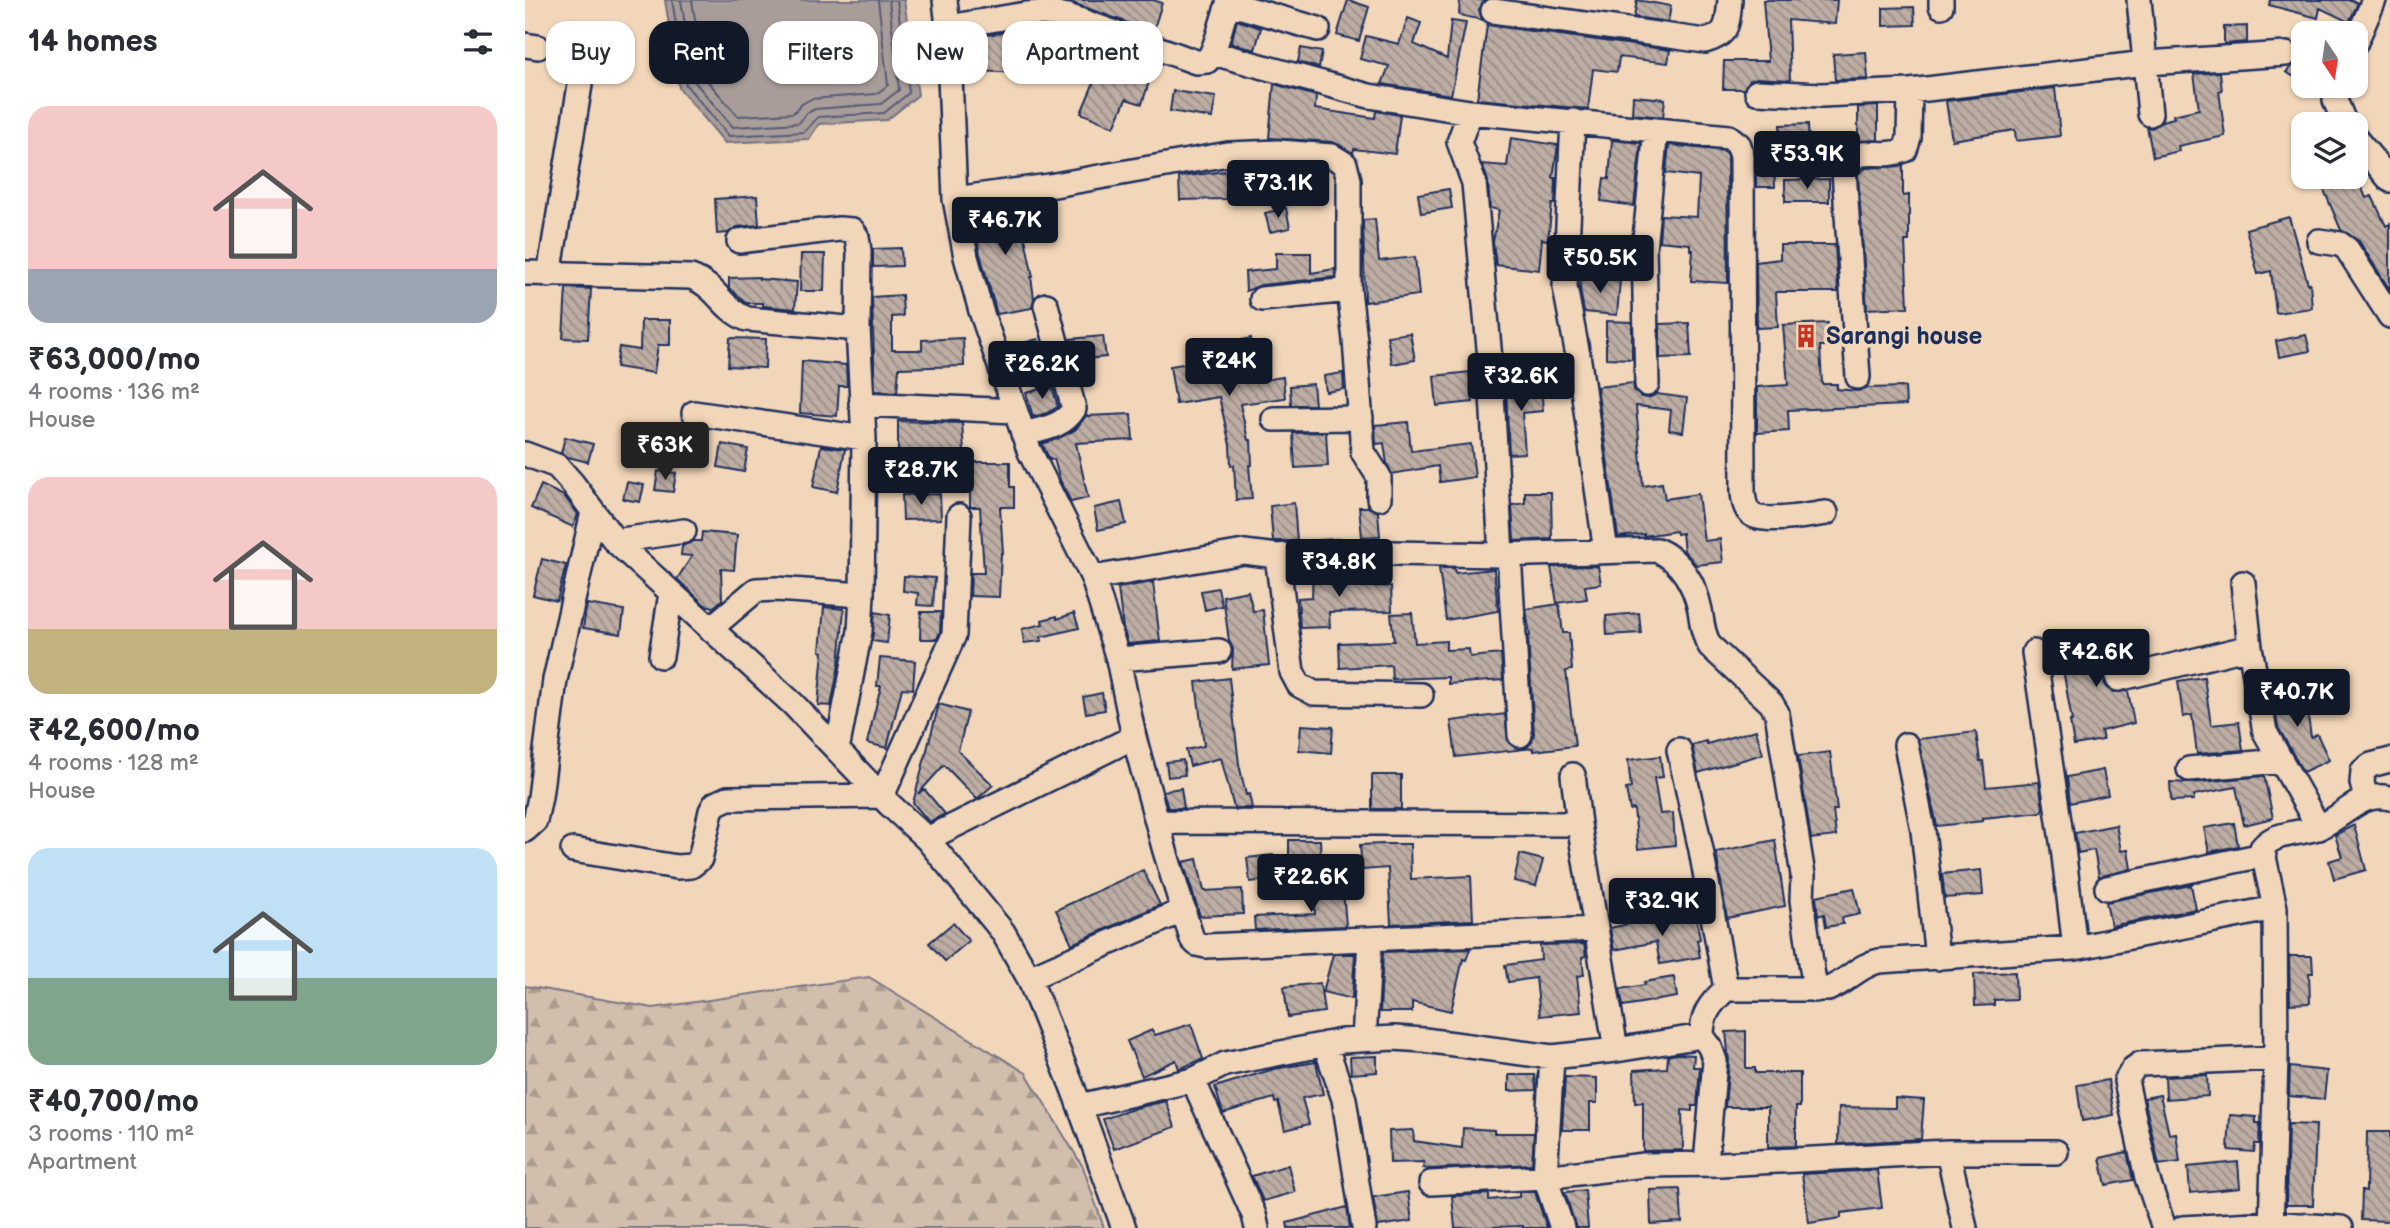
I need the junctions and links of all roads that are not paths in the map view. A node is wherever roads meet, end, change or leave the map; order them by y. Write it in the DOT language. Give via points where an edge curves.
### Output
graph roads {
  1 [pos="945,0"];
  2 [pos="1730,0"];
  3 [pos="2139,0"];
  4 [pos="2374,0"];
  5 [pos="1229,1"];
  6 [pos="1493,11"];
  7 [pos="947,21"];
  8 [pos="988,21"];
  9 [pos="2365,21"];
  10 [pos="1318,29"];
  11 [pos="1213,53"];
  12 [pos="2286,54"];
  13 [pos="2146,63"];
  14 [pos="950,84"];
  15 [pos="580,85"];
  16 [pos="1910,91"];
  17 [pos="1757,92"];
  18 [pos="1470,112"];
  19 [pos="2150,114"];
  20 [pos="1573,121"];
  21 [pos="1656,130"];
  22 [pos="2368,154"];
  23 [pos="2390,180"];
  24 [pos="955,199"];
  25 [pos="740,241"];
  26 [pos="2319,241"];
  27 [pos="525,273"];
  28 [pos="549,275"];
  29 [pos="1349,290"];
  30 [pos="1262,299"];
  31 [pos="1046,305"];
  32 [pos="2390,316"];
  33 [pos="858,329"];
  34 [pos="1858,377"];
  35 [pos="1647,384"];
  36 [pos="861,404"];
  37 [pos="1015,411"];
  38 [pos="694,413"];
  39 [pos="1360,418"];
  40 [pos="1274,419"];
  41 [pos="1024,434"];
  42 [pos="864,438"];
  43 [pos="525,454"];
  44 [pos="1379,498"];
  45 [pos="593,512"];
  46 [pos="1826,513"];
  47 [pos="959,516"];
  48 [pos="684,531"];
  49 [pos="615,541"];
  50 [pos="1606,552"];
  51 [pos="1505,555"];
  52 [pos="1277,556"];
  53 [pos="1093,578"];
  54 [pos="2243,583"];
  55 [pos="671,593"];
  56 [pos="862,595"];
  57 [pos="710,629"];
  58 [pos="2250,647"];
  59 [pos="1219,651"];
  60 [pos="2034,652"];
  61 [pos="661,656"];
  62 [pos="1118,659"];
  63 [pos="2118,679"];
  64 [pos="1421,695"];
  65 [pos="1520,735"];
  66 [pos="1134,737"];
  67 [pos="1906,745"];
  68 [pos="837,750"];
  69 [pos="1679,750"];
  70 [pos="2390,760"];
  71 [pos="2280,761"];
  72 [pos="2189,769"];
  73 [pos="1573,775"];
  74 [pos="882,796"];
  75 [pos="2366,798"];
  76 [pos="2390,798"];
  77 [pos="1157,822"];
  78 [pos="1579,824"];
  79 [pos="2319,828"];
  80 [pos="525,830"];
  81 [pos="927,839"];
  82 [pos="573,850"];
  83 [pos="2263,855"];
  84 [pos="2107,888"];
  85 [pos="2275,908"];
  86 [pos="1184,910"];
  87 [pos="1596,929"];
  88 [pos="1370,940"];
  89 [pos="2075,948"];
  90 [pos="1937,958"];
  91 [pos="1029,978"];
  92 [pos="1726,989"];
  93 [pos="1815,990"];
  94 [pos="1702,1036"];
  95 [pos="1364,1039"];
  96 [pos="1325,1044"];
  97 [pos="1616,1050"];
  98 [pos="1552,1057"];
  99 [pos="2276,1058"];
  100 [pos="1193,1080"];
  101 [pos="1080,1106"];
  102 [pos="1948,1152"];
  103 [pos="2056,1152"];
  104 [pos="1706,1163"];
  105 [pos="1545,1177"];
  106 [pos="1431,1183"];
  107 [pos="2271,1226"];
  108 [pos="1124,1228"];
  109 [pos="1257,1228"];
  110 [pos="1364,1228"];
  111 [pos="1562,1228"];
  112 [pos="1965,1228"];
  113 [pos="2164,1228"];
  114 [pos="2183,1228"];
  115 [pos="2341,1228"];
  1 -- 7 [label="street"];
  2 -- 6 [label="street" via="1726,29 1718,38 1705,41"];
  3 -- 13 [label="street"];
  4 -- 9 [label="street"];
  5 -- 10 [label="street"];
  5 -- 11 [label="street"];
  8 -- 11 [label="street" via="1044,13 1068,16 1196,62 1207,61"];
  11 -- 18 [label="street" via="1369,96"];
  12 -- 13 [label="street"];
  13 -- 16 [label="street"];
  13 -- 19 [label="street"];
  14 -- 24 [label="street"];
  15 -- 28 [label="street"];
  16 -- 17 [label="street"];
  16 -- 34 [label="street" via="1905,150 1861,154 1849,160 1844,171"];
  18 -- 20 [label="street"];
  18 -- 51 [label="street" via="1459,142 1474,183"];
  20 -- 21 [label="street"];
  20 -- 50 [label="street" via="1565,287"];
  21 -- 35 [label="street" via="1644,247"];
  21 -- 46 [label="street" via="1729,137 1739,145 1742,157 1745,506 1763,519"];
  22 -- 23 [label="street"];
  24 -- 29 [label="street" via="1228,154 1332,156 1345,164 1349,180"];
  24 -- 37 [label="street" via="981,311"];
  25 -- 33 [label="street" via="852,230 859,251"];
  26 -- 32 [label="street" via="2347,249"];
  27 -- 28 [label="street"];
  28 -- 33 [label="street" via="691,277 703,281 736,314 747,318"];
  29 -- 30 [label="street"];
  29 -- 39 [label="street"];
  31 -- 41 [label="street" via="1074,409 1058,425"];
  33 -- 36 [label="street"];
  36 -- 37 [label="street"];
  36 -- 42 [label="street"];
  37 -- 41 [label="street"];
  38 -- 42 [label="street"];
  39 -- 40 [label="street"];
  39 -- 44 [label="street" via="1363,452 1379,477"];
  41 -- 53 [label="street"];
  42 -- 56 [label="street"];
  43 -- 45 [label="street" via="557,466"];
  45 -- 49 [label="street"];
  45 -- 80 [label="street" via="555,680 535,821"];
  47 -- 74 [label="street" via="954,635"];
  48 -- 49 [label="street"];
  49 -- 55 [label="street"];
  50 -- 51 [label="street"];
  50 -- 93 [label="street" via="1657,550 1678,562 1696,596 1710,646 1772,703 1777,713 1803,875 1802,900"];
  51 -- 52 [label="street" via="1336,552"];
  51 -- 65 [label="street"];
  52 -- 53 [label="street" via="1233,553"];
  52 -- 64 [label="street" via="1292,673 1299,685 1314,693"];
  53 -- 62 [label="street"];
  54 -- 58 [label="street"];
  55 -- 57 [label="street"];
  55 -- 61 [label="street"];
  56 -- 57 [label="street" via="756,590"];
  56 -- 68 [label="street" via="860,631"];
  57 -- 68 [label="street"];
  58 -- 63 [label="street"];
  58 -- 71 [label="street" via="2265,732"];
  59 -- 62 [label="street"];
  60 -- 89 [label="street"];
  62 -- 66 [label="street"];
  66 -- 77 [label="street"];
  66 -- 81 [label="street"];
  67 -- 90 [label="street" via="1923,831"];
  68 -- 74 [label="street"];
  69 -- 92 [label="street"];
  70 -- 75 [label="street" via="2363,771"];
  71 -- 72 [label="street"];
  71 -- 79 [label="street"];
  73 -- 78 [label="street"];
  74 -- 81 [label="street"];
  74 -- 82 [label="street" via="728,798 711,811 700,859 691,866"];
  75 -- 76 [label="street"];
  75 -- 79 [label="street"];
  77 -- 78 [label="street"];
  77 -- 86 [label="street"];
  78 -- 87 [label="street"];
  79 -- 83 [label="street" via="2274,838 2262,848"];
  81 -- 91 [label="street" via="1003,932"];
  83 -- 84 [label="street"];
  83 -- 85 [label="street"];
  85 -- 89 [label="street"];
  85 -- 99 [label="street"];
  86 -- 88 [label="street" via="1192,939 1206,946"];
  86 -- 91 [label="street"];
  87 -- 88 [label="street"];
  87 -- 97 [label="street"];
  88 -- 95 [label="street"];
  89 -- 90 [label="street"];
  90 -- 93 [label="street" via="1867,964 1841,984"];
  91 -- 101 [label="street"];
  92 -- 93 [label="street"];
  92 -- 94 [label="street" via="1705,1012"];
  94 -- 97 [label="street"];
  94 -- 104 [label="street" via="1715,1061"];
  95 -- 96 [label="street"];
  95 -- 98 [label="street" via="1424,1040"];
  96 -- 100 [label="street" via="1225,1064"];
  96 -- 110 [label="street" via="1344,1099"];
  97 -- 98 [label="street"];
  98 -- 105 [label="street"];
  99 -- 107 [label="street"];
  99 -- 113 [label="street" via="2140,1064 2133,1069 2126,1081 2147,1178"];
  100 -- 101 [label="street"];
  100 -- 109 [label="street"];
  101 -- 108 [label="street"];
  102 -- 103 [label="street"];
  102 -- 104 [label="street"];
  102 -- 112 [label="street"];
  104 -- 105 [label="street"];
  105 -- 106 [label="street"];
  105 -- 111 [label="street"];
  107 -- 114 [label="street"];
  107 -- 115 [label="street"];
}
